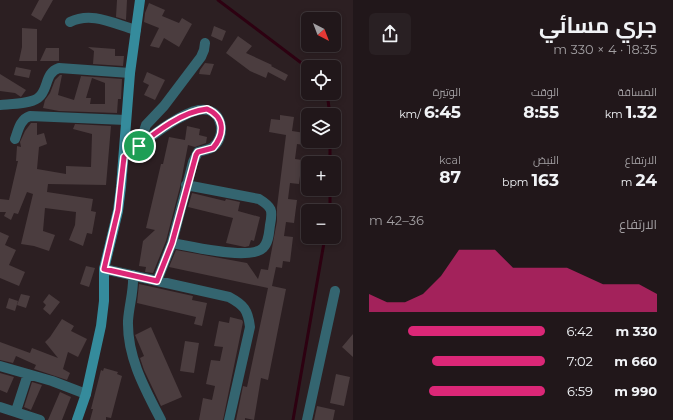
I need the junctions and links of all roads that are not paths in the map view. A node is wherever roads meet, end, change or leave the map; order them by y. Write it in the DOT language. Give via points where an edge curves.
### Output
graph roads {
  1 [pos="140,0"];
  2 [pos="70,22"];
  3 [pos="136,30"];
  4 [pos="205,43"];
  5 [pos="130,73"];
  6 [pos="0,105"];
  7 [pos="126,120"];
  8 [pos="15,139"];
  9 [pos="139,146"];
  10 [pos="124,157"];
  11 [pos="186,185"];
  12 [pos="172,243"];
  13 [pos="104,269"];
  14 [pos="133,275"];
  15 [pos="157,281"];
  16 [pos="335,291"];
  17 [pos="0,366"];
  18 [pos="28,374"];
  19 [pos="86,394"];
  20 [pos="0,407"];
  21 [pos="16,411"];
  22 [pos="40,420"];
  23 [pos="77,420"];
  24 [pos="161,420"];
  25 [pos="229,420"];
  26 [pos="307,420"];
  1 -- 3 [label="main road"];
  2 -- 3 [label="street" via="91,16"];
  3 -- 5 [label="main road"];
  4 -- 9 [label="street" via="201,57 164,106 146,124"];
  5 -- 6 [label="street" via="59,68 51,72 38,98"];
  5 -- 7 [label="main road"];
  7 -- 8 [label="street" via="30,116 22,121"];
  7 -- 10 [label="main road"];
  9 -- 10 [label="street"];
  9 -- 11 [label="street" via="184,116 197,110 207,109 212,112 220,120 219,138 213,148 198,152"];
  10 -- 13 [label="main road" via="118,210"];
  11 -- 12 [label="street"];
  11 -- 12 [label="street" via="259,199 267,204 272,215 267,242 260,251 251,254"];
  12 -- 15 [label="street"];
  13 -- 14 [label="street"];
  13 -- 19 [label="main road" via="101,326"];
  14 -- 15 [label="street"];
  14 -- 24 [label="street" via="134,289 128,322 129,341 135,364"];
  15 -- 25 [label="street" via="229,298 246,309 250,327"];
  16 -- 26 [label="street"];
  17 -- 18 [label="street"];
  18 -- 19 [label="street"];
  18 -- 21 [label="street"];
  19 -- 23 [label="main road"];
  20 -- 21 [label="street"];
  21 -- 22 [label="street"];
}
